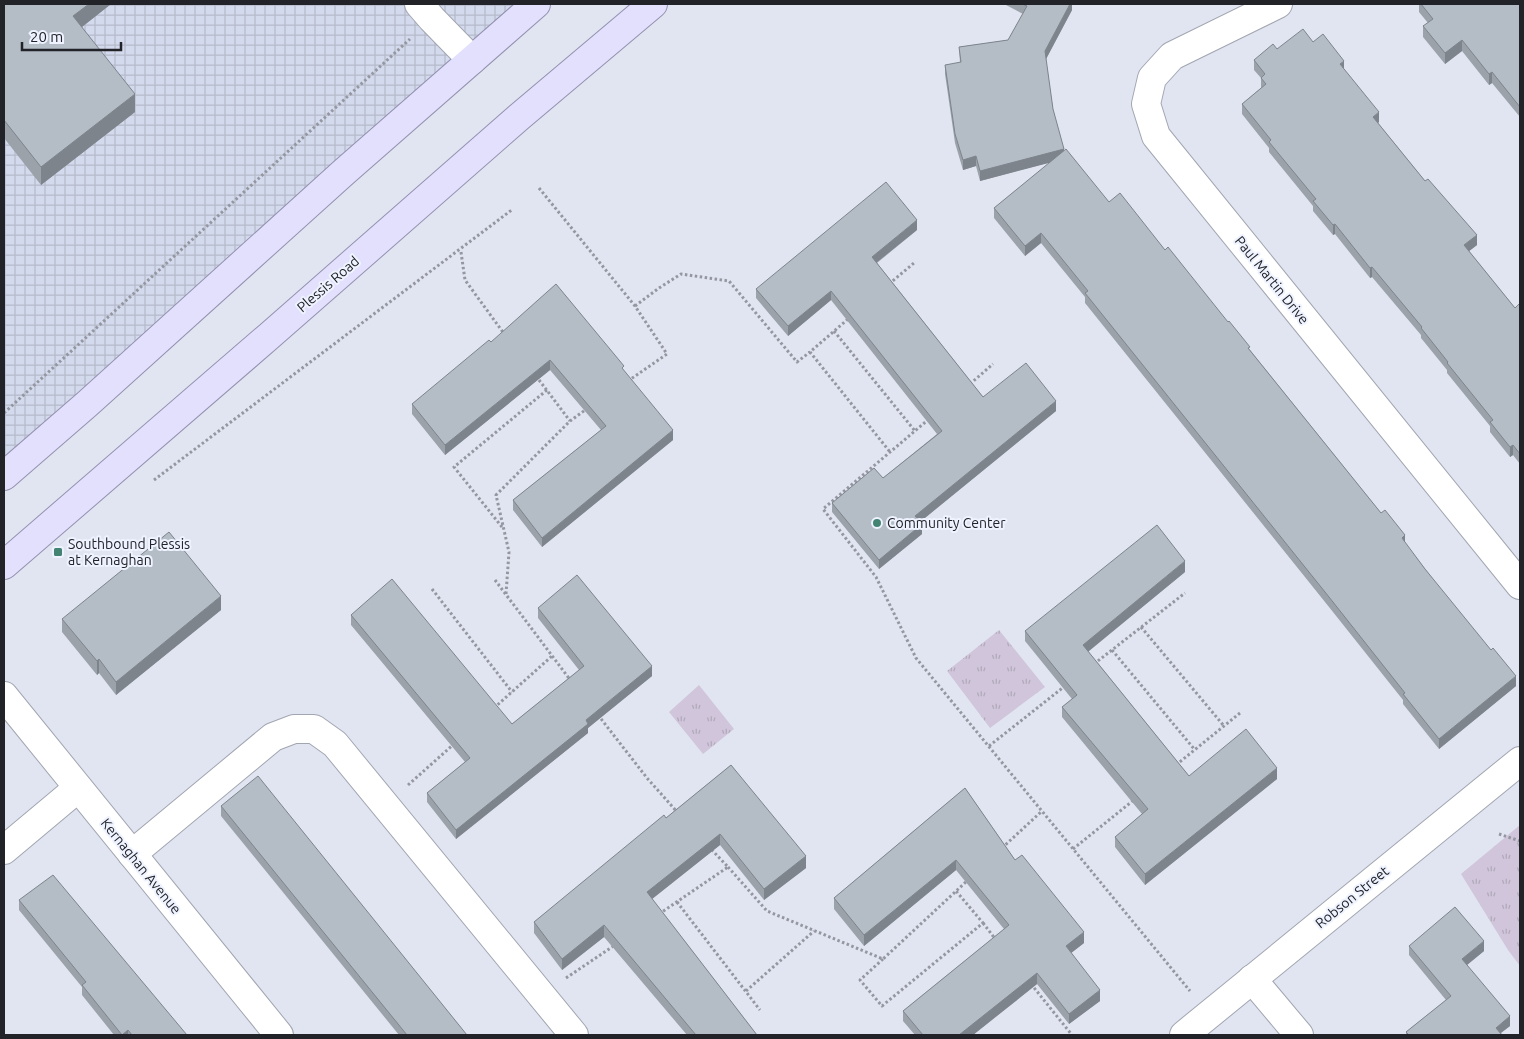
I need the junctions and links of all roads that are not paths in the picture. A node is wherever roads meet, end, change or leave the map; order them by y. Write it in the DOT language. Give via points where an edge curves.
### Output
graph roads {
  1 [pos="536,4"];
  2 [pos="654,4"];
  3 [pos="1278,4"];
  4 [pos="426,11"];
  5 [pos="472,60"];
  6 [pos="4,476"];
  7 [pos="4,565"];
  8 [pos="1520,585"];
  9 [pos="4,696"];
  10 [pos="1520,760"];
  11 [pos="78,788"];
  12 [pos="4,850"];
  13 [pos="132,854"];
  14 [pos="1252,979"];
  15 [pos="279,1035"];
  16 [pos="574,1035"];
  17 [pos="1184,1035"];
  18 [pos="1299,1035"];
  1 -- 5 [label="main road"];
  2 -- 7 [label="main road, Plessis Road" via="526,110"];
  3 -- 8 [label="street, Paul Martin Drive" via="1167,61 1152,78 1146,104 1156,136"];
  4 -- 5 [label="street"];
  5 -- 6 [label="main road"];
  9 -- 11 [label="street, Kernaghan Avenue"];
  10 -- 14 [label="street, Robson Street"];
  11 -- 12 [label="street"];
  11 -- 13 [label="street, Kernaghan Avenue"];
  13 -- 15 [label="street, Kernaghan Avenue"];
  13 -- 16 [label="street" via="273,737 294,729 314,729 335,744"];
  14 -- 17 [label="street, Robson Street"];
  14 -- 18 [label="street"];
}
